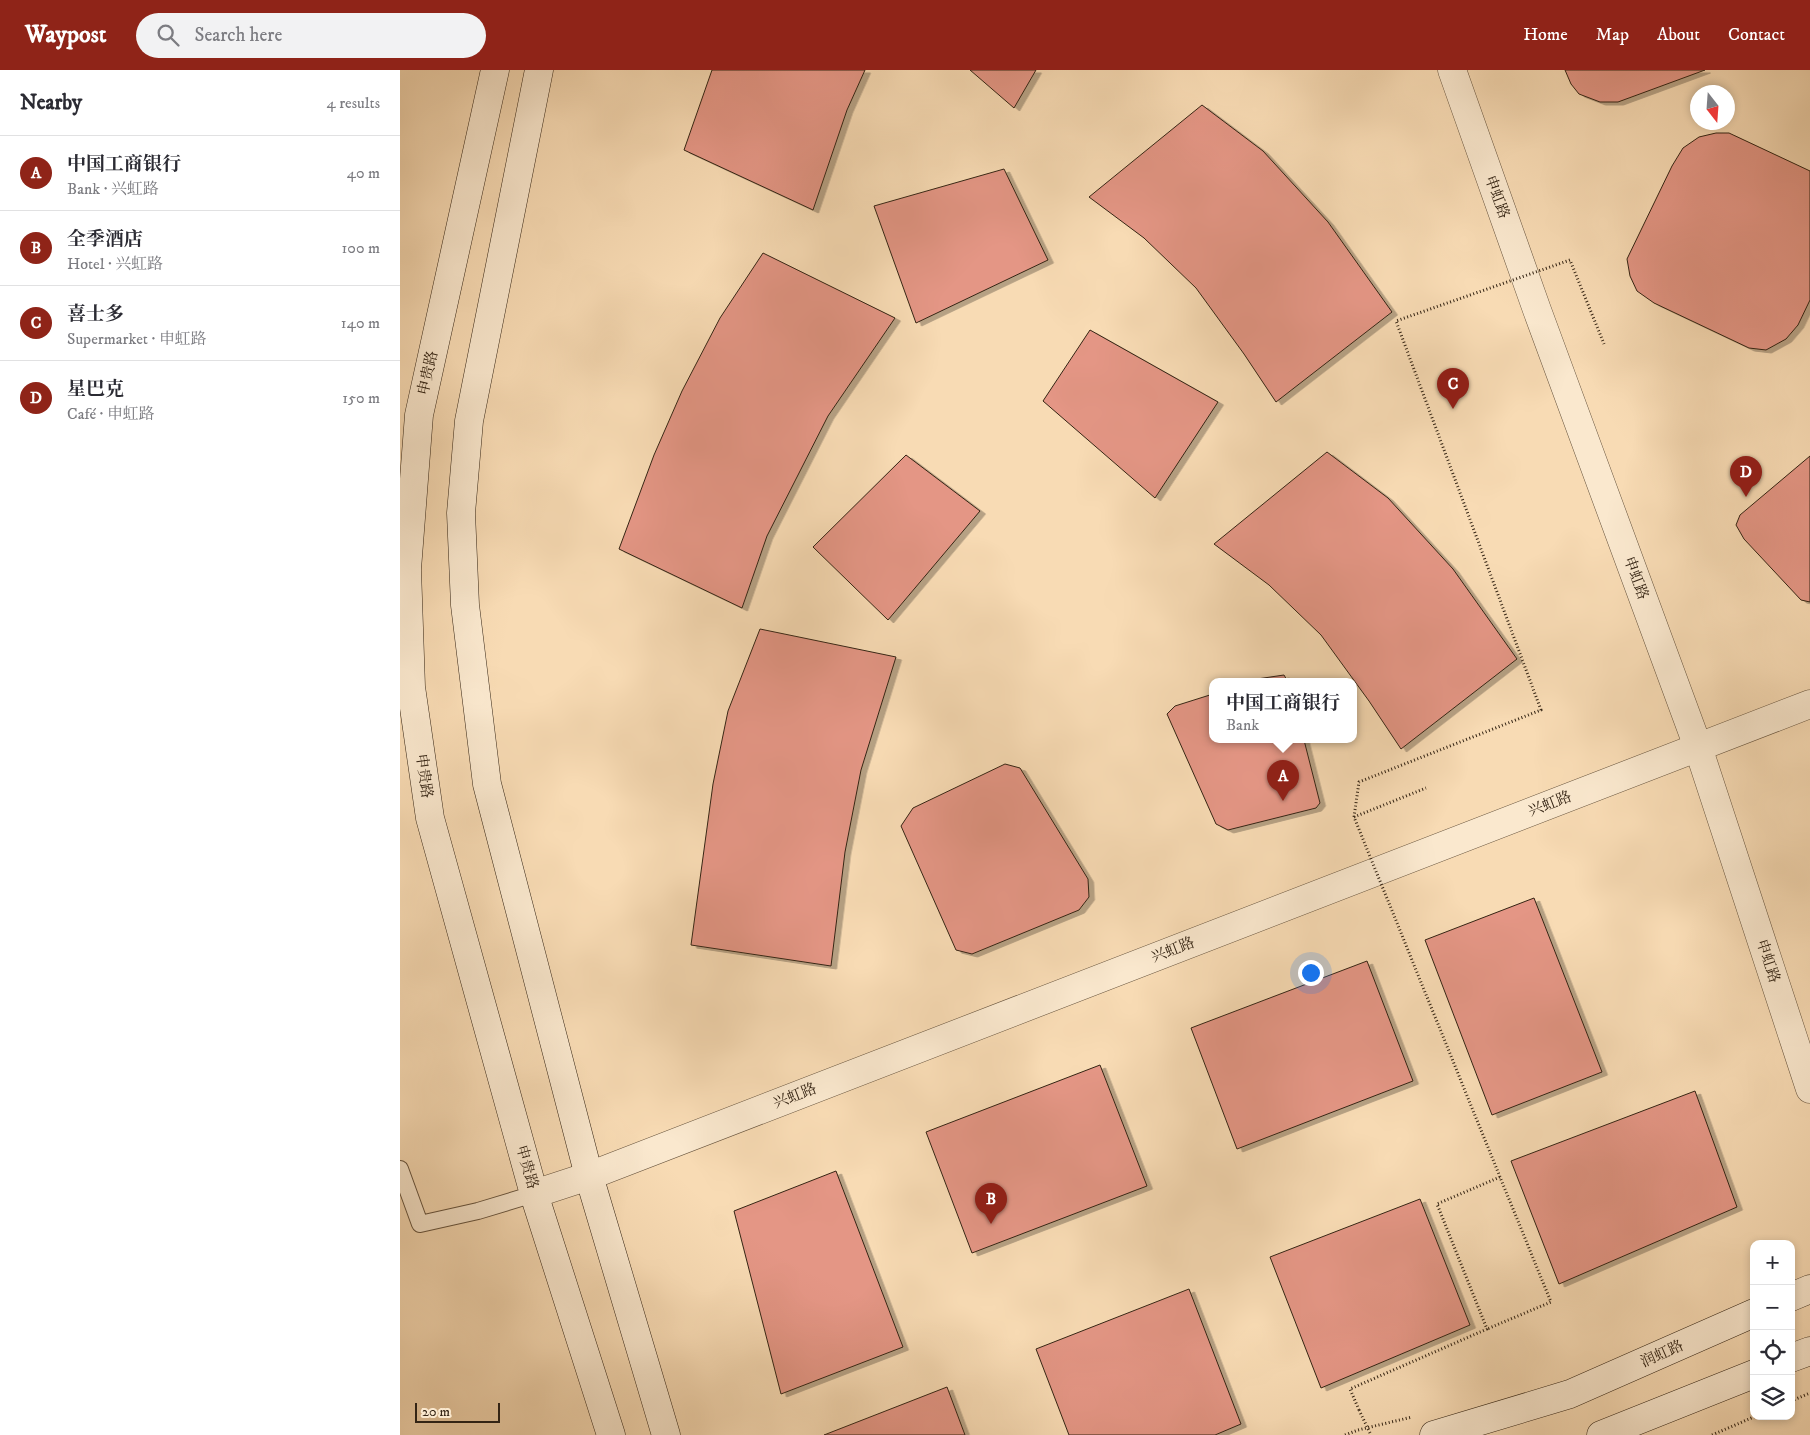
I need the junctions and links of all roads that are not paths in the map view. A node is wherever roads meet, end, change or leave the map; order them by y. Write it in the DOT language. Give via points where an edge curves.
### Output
graph roads {
  1 [pos="495,70"];
  2 [pos="539,70"];
  3 [pos="1452,70"];
  4 [pos="1810,704"];
  5 [pos="1698,747"];
  6 [pos="1810,1089"];
  7 [pos="400,1169"];
  8 [pos="589,1176"];
  9 [pos="534,1194"];
  10 [pos="1810,1289"];
  11 [pos="1795,1295"];
  12 [pos="1750,1315"];
  13 [pos="1810,1351"];
  14 [pos="1795,1357"];
  15 [pos="1751,1375"];
  16 [pos="611,1435"];
  17 [pos="666,1435"];
  18 [pos="1434,1435"];
  19 [pos="1601,1435"];
  1 -- 9 [label="main road, 申贵路" via="419,415 407,569 411,687 430,818"];
  2 -- 8 [label="main road" via="469,421 460,513 466,605 488,784"];
  3 -- 5 [label="main road, 申虹路"];
  4 -- 5 [label="main road, 兴虹路"];
  5 -- 6 [label="main road, 申虹路"];
  5 -- 8 [label="main road, 兴虹路"];
  7 -- 9 [label="lane" via="420,1224"];
  8 -- 9 [label="main road, 兴虹路"];
  8 -- 17 [label="main road"];
  9 -- 16 [label="main road, 申贵路"];
  10 -- 11 [label="main road"];
  12 -- 18 [label="main road, 润虹路" via="1570,1394"];
  13 -- 14 [label="main road"];
  15 -- 19 [label="main road"];
}
